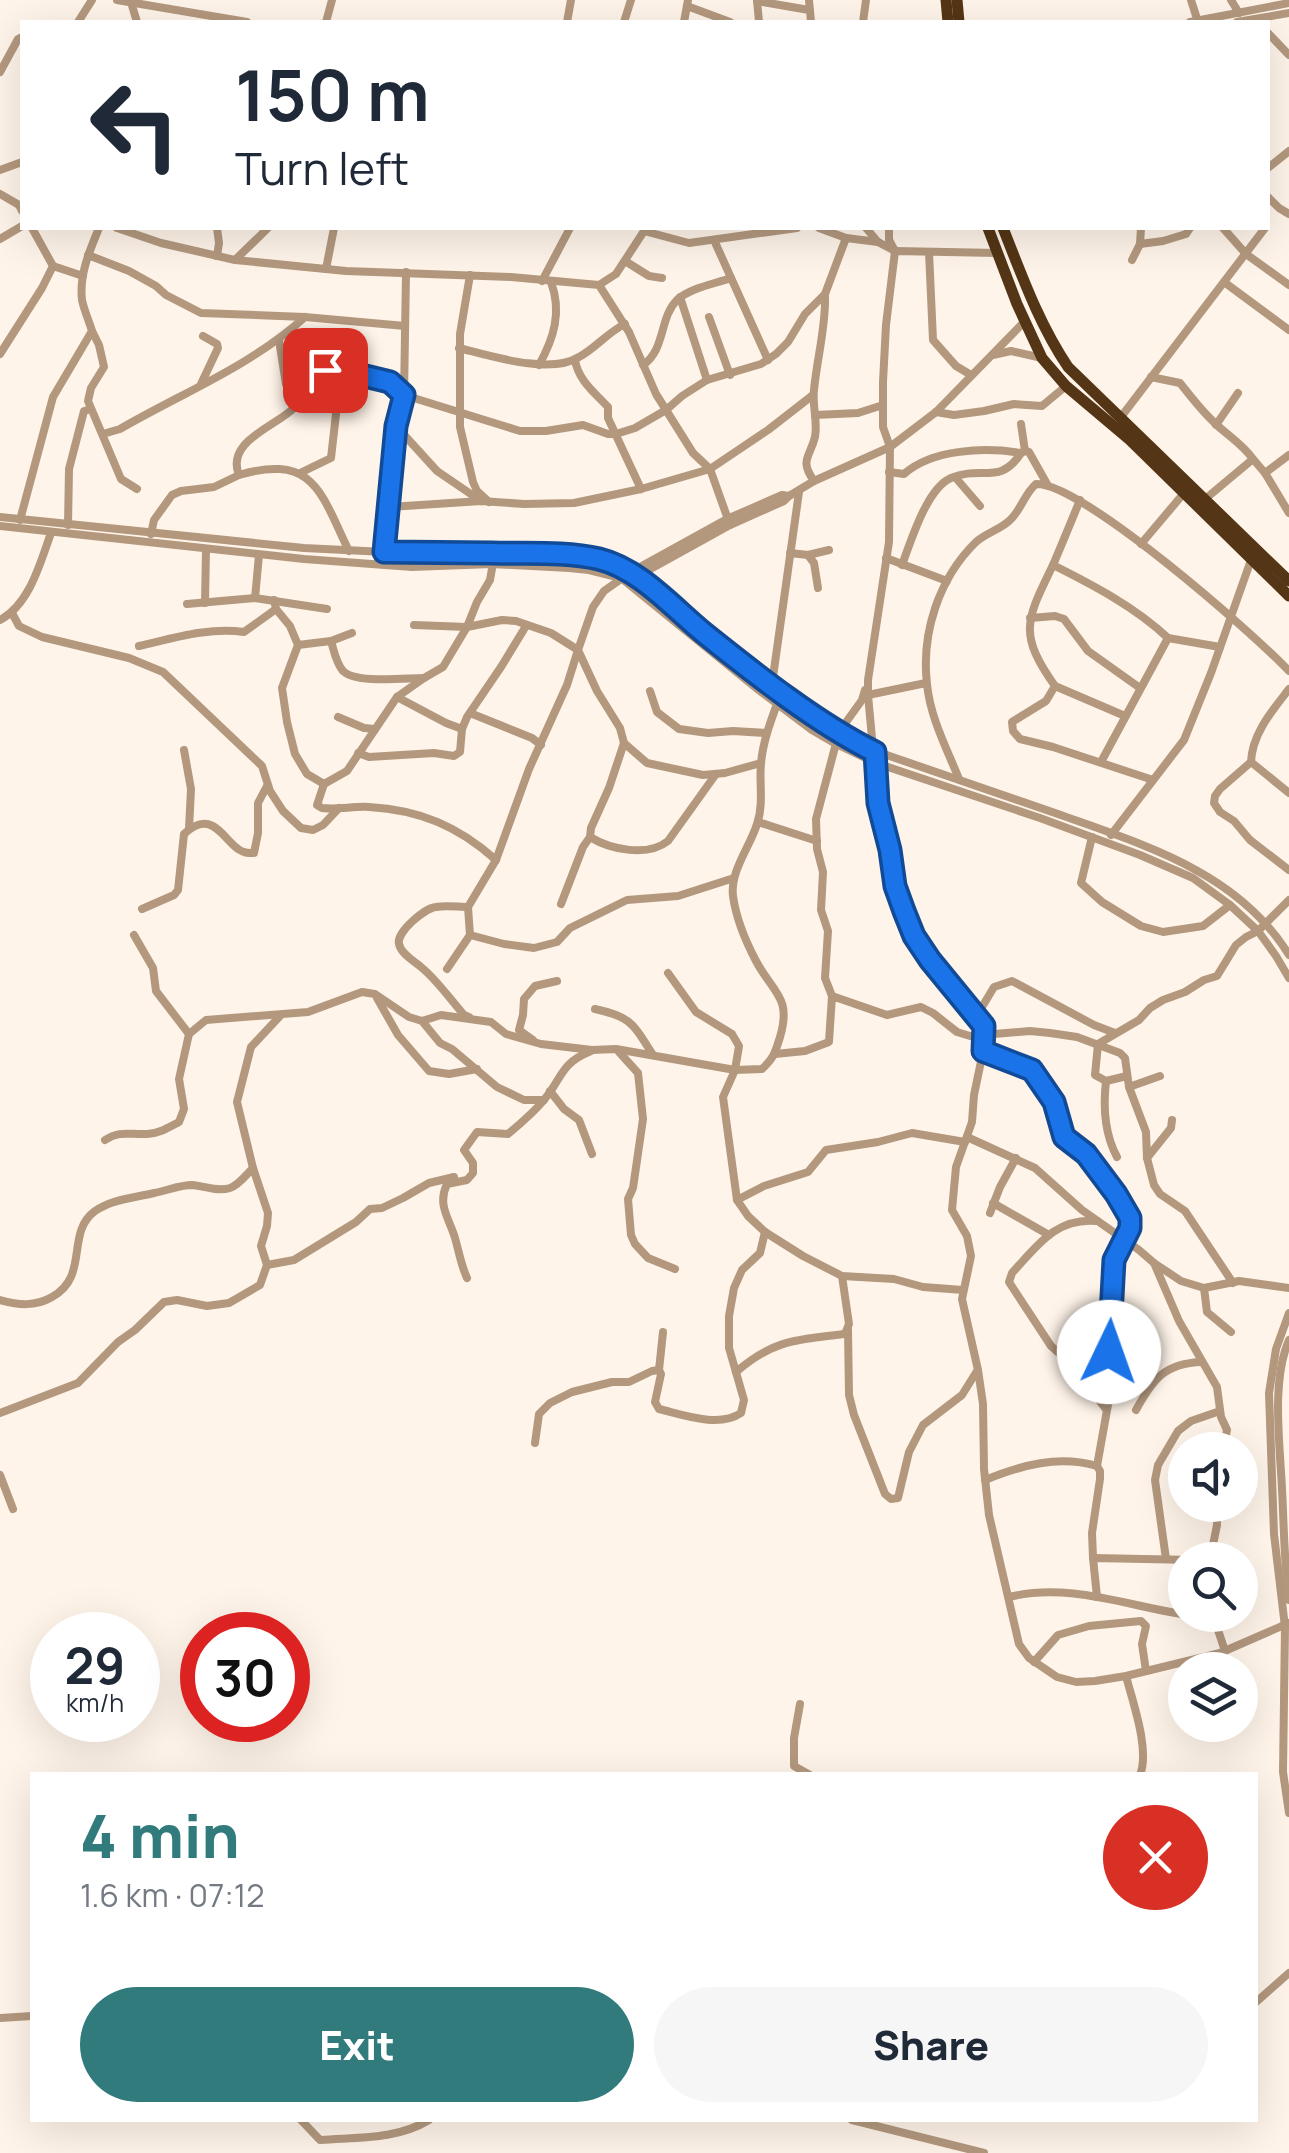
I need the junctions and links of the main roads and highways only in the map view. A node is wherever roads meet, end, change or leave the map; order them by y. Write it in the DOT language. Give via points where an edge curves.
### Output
graph roads {
  1 [pos="989,230"];
  2 [pos="1004,230"];
  3 [pos="1030,298"];
  4 [pos="1017,304"];
  5 [pos="1289,581"];
  6 [pos="1289,596"];
  1 -- 4 [label="highway"];
  2 -- 3 [label="highway"];
  3 -- 4 [label="highway"];
  3 -- 5 [label="highway" via="1068,367"];
  4 -- 6 [label="highway" via="1042,358 1066,386"];
}
